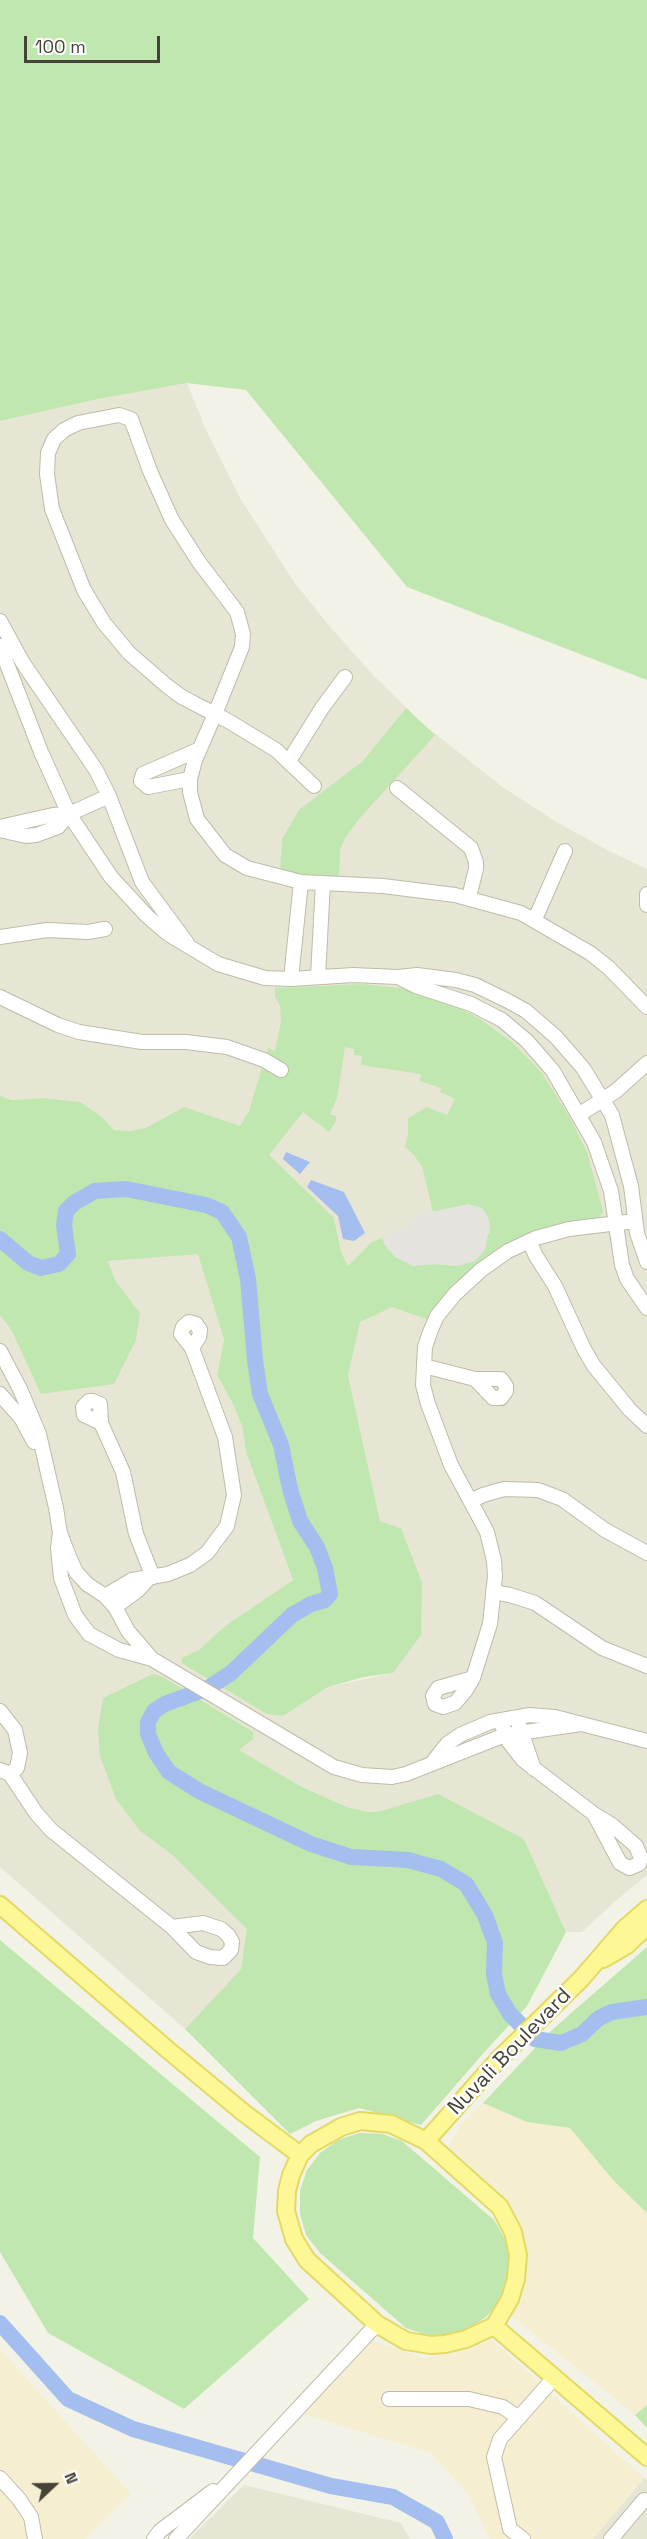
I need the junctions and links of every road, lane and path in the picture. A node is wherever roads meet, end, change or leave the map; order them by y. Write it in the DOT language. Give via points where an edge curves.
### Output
graph roads {
  1 [pos="0,621"];
  2 [pos="0,646"];
  3 [pos="345,677"];
  4 [pos="215,714"];
  5 [pos="200,749"];
  6 [pos="289,761"];
  7 [pos="190,779"];
  8 [pos="314,786"];
  9 [pos="397,788"];
  10 [pos="109,796"];
  11 [pos="69,814"];
  12 [pos="0,829"];
  13 [pos="565,851"];
  14 [pos="301,882"];
  15 [pos="323,883"];
  16 [pos="647,894"];
  17 [pos="469,897"];
  18 [pos="647,905"];
  19 [pos="535,919"];
  20 [pos="105,928"];
  21 [pos="0,937"];
  22 [pos="188,945"];
  23 [pos="318,976"];
  24 [pos="398,977"];
  25 [pos="291,979"];
  26 [pos="0,997"];
  27 [pos="647,1007"];
  28 [pos="647,1063"];
  29 [pos="281,1070"];
  30 [pos="604,1099"];
  31 [pos="580,1114"];
  32 [pos="635,1221"];
  33 [pos="614,1224"];
  34 [pos="529,1241"];
  35 [pos="647,1262"];
  36 [pos="647,1308"];
  37 [pos="192,1348"];
  38 [pos="0,1352"];
  39 [pos="424,1366"];
  40 [pos="475,1379"];
  41 [pos="0,1394"];
  42 [pos="101,1423"];
  43 [pos="647,1426"];
  44 [pos="45,1462"];
  45 [pos="471,1501"];
  46 [pos="60,1533"];
  47 [pos="647,1553"];
  48 [pos="151,1578"];
  49 [pos="87,1584"];
  50 [pos="493,1592"];
  51 [pos="66,1593"];
  52 [pos="105,1596"];
  53 [pos="115,1607"];
  54 [pos="128,1631"];
  55 [pos="110,1646"];
  56 [pos="152,1659"];
  57 [pos="647,1666"];
  58 [pos="473,1678"];
  59 [pos="0,1711"];
  60 [pos="518,1717"];
  61 [pos="502,1720"];
  62 [pos="581,1724"];
  63 [pos="521,1732"];
  64 [pos="505,1735"];
  65 [pos="647,1741"];
  66 [pos="432,1762"];
  67 [pos="534,1769"];
  68 [pos="5,1772"];
  69 [pos="594,1814"];
  70 [pos="0,1905"];
  71 [pos="647,1909"];
  72 [pos="647,1926"];
  73 [pos="172,1927"];
  74 [pos="594,1964"];
  75 [pos="426,2141"];
  76 [pos="300,2155"];
  77 [pos="377,2324"];
  78 [pos="494,2326"];
  79 [pos="554,2378"];
  80 [pos="389,2399"];
  81 [pos="519,2418"];
  82 [pos="647,2457"];
  83 [pos="236,2475"];
  84 [pos="0,2478"];
  85 [pos="644,2500"];
  86 [pos="35,2539"];
  87 [pos="154,2539"];
  88 [pos="176,2539"];
  89 [pos="523,2539"];
  90 [pos="611,2539"];
  1 -- 10 [label="street"];
  2 -- 11 [label="street"];
  3 -- 6 [label="street"];
  4 -- 4 [label="street" via="242,647 237,612 172,520 131,418 119,415 70,426 58,434 48,453 48,491 57,527 84,590 115,637 147,670"];
  4 -- 5 [label="street"];
  4 -- 6 [label="street"];
  5 -- 7 [label="street"];
  5 -- 7 [label="street" via="143,774 141,781 148,787"];
  6 -- 8 [label="street"];
  7 -- 14 [label="street" via="197,819 225,855 247,868"];
  9 -- 17 [label="street" via="471,849 476,869"];
  10 -- 11 [label="street"];
  10 -- 22 [label="street" via="142,882"];
  11 -- 12 [label="street" via="58,827 36,835"];
  11 -- 22 [label="street" via="93,853 128,897 168,934"];
  13 -- 19 [label="street"];
  14 -- 15 [label="street"];
  14 -- 25 [label="street"];
  15 -- 17 [label="street"];
  15 -- 23 [label="street"];
  16 -- 18 [label="street"];
  17 -- 19 [label="street"];
  19 -- 27 [label="street" via="591,953"];
  20 -- 21 [label="street"];
  22 -- 25 [label="street" via="232,970 264,978"];
  23 -- 24 [label="street"];
  23 -- 25 [label="street"];
  24 -- 30 [label="street" via="456,980 526,1011 570,1051"];
  24 -- 31 [label="street" via="502,1020 541,1056"];
  26 -- 29 [label="street" via="79,1032 142,1042 227,1047"];
  28 -- 30 [label="street"];
  30 -- 31 [label="street"];
  30 -- 32 [label="street" via="631,1186"];
  31 -- 33 [label="street" via="607,1176"];
  32 -- 33 [label="street"];
  32 -- 35 [label="street"];
  33 -- 34 [label="street" via="569,1229"];
  33 -- 36 [label="street" via="625,1272"];
  34 -- 39 [label="street" via="487,1265 446,1304 430,1332"];
  34 -- 43 [label="street" via="594,1366"];
  37 -- 48 [label="street" via="225,1437 234,1495 221,1536 199,1560 176,1572"];
  38 -- 44 [label="street" via="39,1434"];
  39 -- 40 [label="street"];
  39 -- 45 [label="street" via="423,1385 432,1418"];
  41 -- 44 [label="street" via="21,1418"];
  42 -- 48 [label="street" via="123,1472 136,1534"];
  44 -- 46 [label="street"];
  45 -- 47 [label="street" via="504,1489 544,1492 562,1499 605,1530"];
  45 -- 50 [label="street" via="492,1546"];
  46 -- 49 [label="street" via="76,1572"];
  46 -- 51 [label="street" via="58,1563"];
  48 -- 52 [label="street" via="132,1580"];
  48 -- 53 [label="street"];
  49 -- 51 [label="street" via="71,1585"];
  49 -- 52 [label="street"];
  50 -- 57 [label="street" via="535,1604 602,1648"];
  50 -- 58 [label="street" via="487,1639"];
  51 -- 55 [label="street" via="81,1625"];
  52 -- 53 [label="street"];
  53 -- 54 [label="street"];
  54 -- 55 [label="street" via="124,1642"];
  54 -- 56 [label="street"];
  55 -- 56 [label="street"];
  56 -- 66 [label="street" via="324,1762 377,1778 406,1774"];
  59 -- 68 [label="street" via="15,1730 20,1753 17,1768"];
  60 -- 61 [label="street"];
  60 -- 62 [label="street" via="555,1717"];
  60 -- 63 [label="street"];
  61 -- 64 [label="street"];
  61 -- 66 [label="street" via="460,1735"];
  62 -- 63 [label="street"];
  62 -- 65 [label="street"];
  63 -- 64 [label="street"];
  63 -- 67 [label="street"];
  64 -- 66 [label="street"];
  64 -- 67 [label="street" via="516,1753"];
  67 -- 69 [label="street"];
  68 -- 73 [label="street" via="51,1830"];
  70 -- 76 [label="main road" via="176,2057"];
  71 -- 74 [label="main road, Nuvali Boulevard"];
  72 -- 74 [label="main road, Nuvali Boulevard" via="627,1945"];
  74 -- 75 [label="main road, Nuvali Boulevard" via="499,2059"];
  75 -- 76 [label="main road" via="391,2124 360,2121 325,2134"];
  75 -- 78 [label="main road" via="500,2207 513,2232 518,2255 516,2279 510,2299"];
  76 -- 77 [label="main road" via="287,2191 286,2211 294,2239 307,2260"];
  77 -- 78 [label="main road" via="406,2341 431,2345 466,2339"];
  77 -- 83 [label="street"];
  78 -- 79 [label="main road"];
  79 -- 81 [label="street"];
  79 -- 82 [label="main road"];
  80 -- 81 [label="street" via="469,2399 503,2407"];
  81 -- 89 [label="street" via="500,2439 494,2457 510,2529"];
  83 -- 87 [label="street" via="192,2505"];
  83 -- 88 [label="street"];
  84 -- 86 [label="street" via="31,2517"];
  85 -- 90 [label="street"];
}
